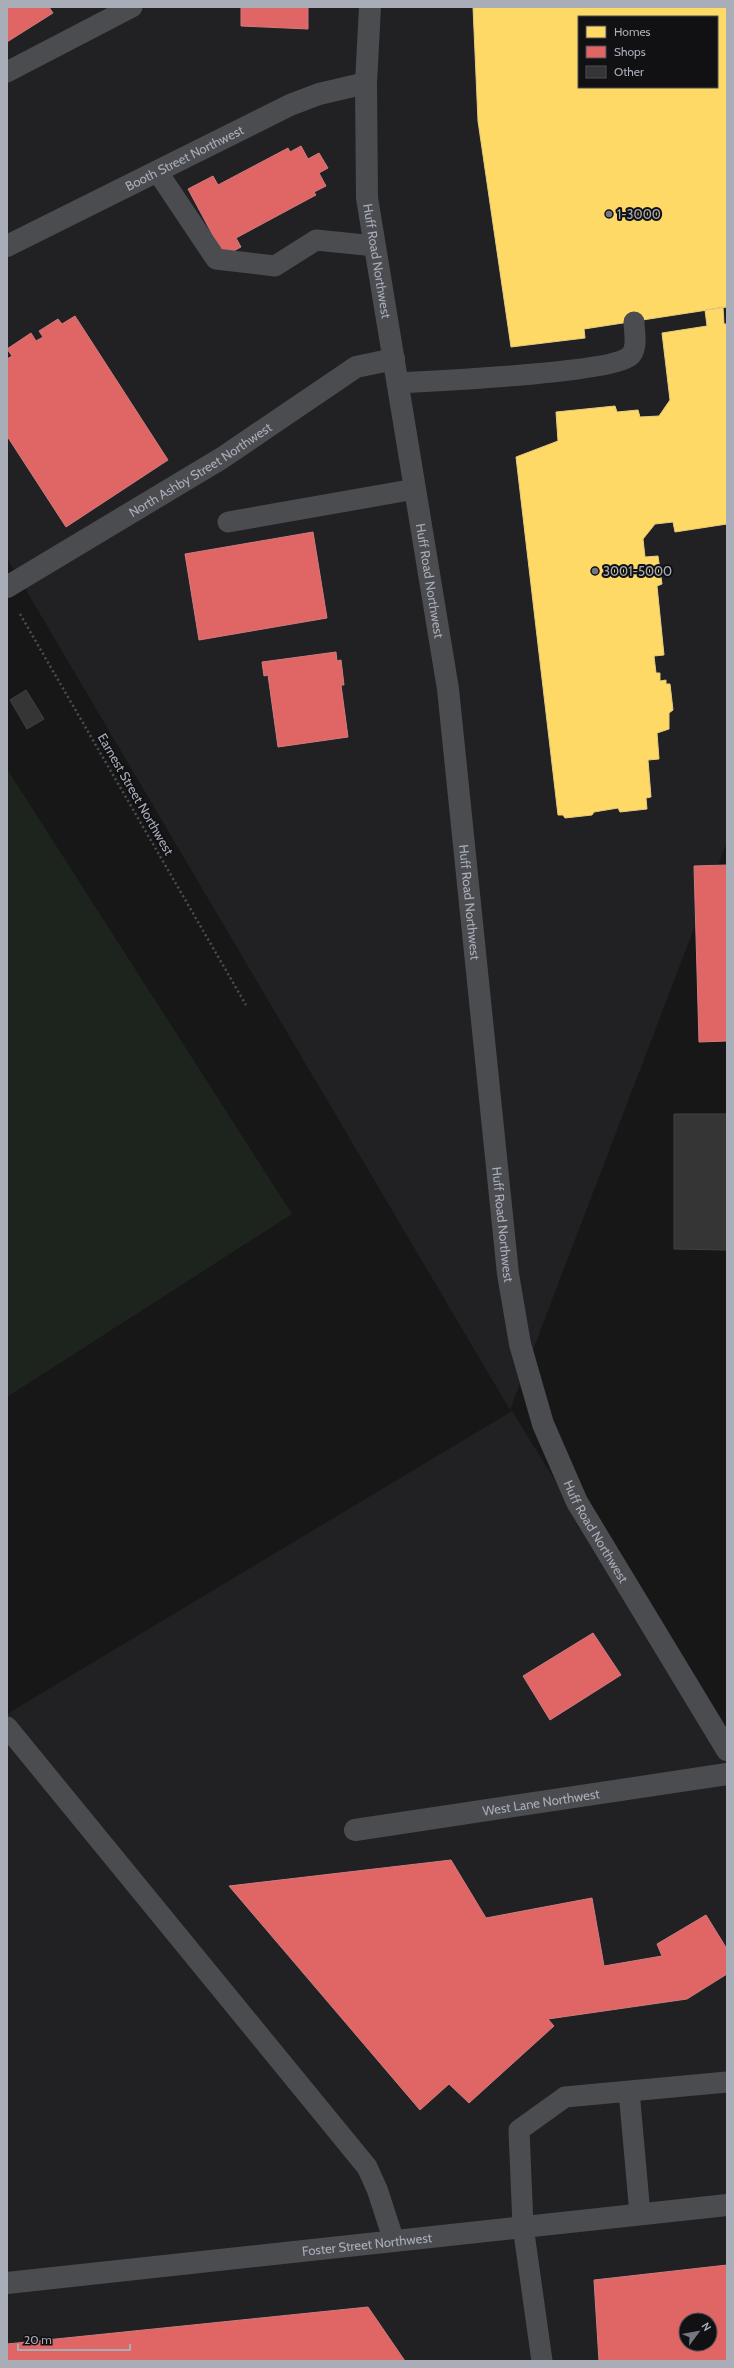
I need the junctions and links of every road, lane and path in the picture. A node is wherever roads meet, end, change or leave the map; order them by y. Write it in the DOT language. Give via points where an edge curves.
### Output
graph roads {
  1 [pos="132,7"];
  2 [pos="370,7"];
  3 [pos="7,72"];
  4 [pos="366,84"];
  5 [pos="157,171"];
  6 [pos="7,246"];
  7 [pos="375,246"];
  8 [pos="634,322"];
  9 [pos="394,359"];
  10 [pos="398,383"];
  11 [pos="415,489"];
  12 [pos="228,522"];
  13 [pos="7,587"];
  14 [pos="19,612"];
  15 [pos="246,1005"];
  16 [pos="7,1727"];
  17 [pos="727,1750"];
  18 [pos="727,1774"];
  19 [pos="355,1830"];
  20 [pos="727,2082"];
  21 [pos="629,2091"];
  22 [pos="727,2204"];
  23 [pos="640,2214"];
  24 [pos="523,2226"];
  25 [pos="394,2240"];
  26 [pos="7,2283"];
  27 [pos="542,2361"];
  1 -- 3 [label="lane"];
  2 -- 4 [label="street, Huff Road Northwest"];
  4 -- 5 [label="street, Booth Street Northwest" via="319,94 290,105"];
  4 -- 7 [label="street, Huff Road Northwest" via="367,198"];
  5 -- 6 [label="street, Booth Street Northwest"];
  5 -- 7 [label="lane" via="216,259 275,266 316,240"];
  7 -- 9 [label="street, Huff Road Northwest"];
  8 -- 10 [label="lane" via="635,344 632,354 622,361 589,368"];
  9 -- 10 [label="street, Huff Road Northwest"];
  9 -- 13 [label="street, North Ashby Street Northwest" via="356,367 222,458"];
  10 -- 11 [label="street, Huff Road Northwest"];
  11 -- 12 [label="lane"];
  11 -- 17 [label="street, Huff Road Northwest" via="448,689 508,1274 520,1344 543,1424 577,1502"];
  14 -- 15 [label="path, Earnest Street Northwest"];
  16 -- 25 [label="lane" via="367,2167"];
  18 -- 19 [label="street, West Lane Northwest"];
  20 -- 21 [label="lane"];
  21 -- 23 [label="lane"];
  21 -- 24 [label="lane" via="565,2097 520,2130"];
  22 -- 23 [label="street, Foster Street Northwest"];
  23 -- 24 [label="street, Foster Street Northwest"];
  24 -- 25 [label="street, Foster Street Northwest"];
  24 -- 27 [label="lane"];
  25 -- 26 [label="street, Foster Street Northwest"];
}
